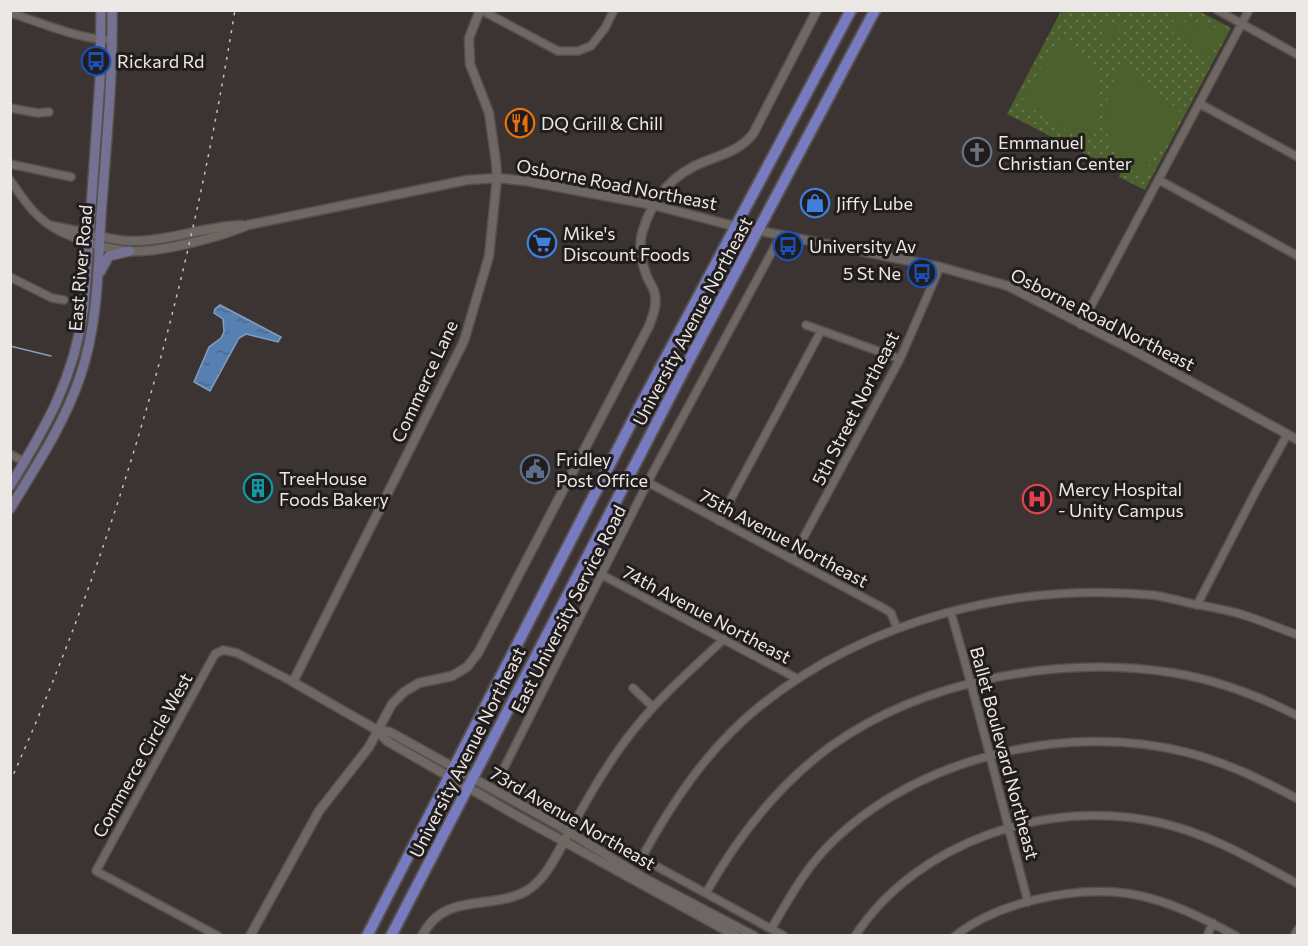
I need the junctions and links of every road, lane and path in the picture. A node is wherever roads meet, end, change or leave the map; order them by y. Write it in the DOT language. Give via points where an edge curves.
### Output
graph roads {
  1 [pos="101,10"];
  2 [pos="112,10"];
  3 [pos="481,10"];
  4 [pos="614,10"];
  5 [pos="817,10"];
  6 [pos="851,10"];
  7 [pos="875,10"];
  8 [pos="1217,10"];
  9 [pos="1249,10"];
  10 [pos="10,13"];
  11 [pos="1242,24"];
  12 [pos="102,40"];
  13 [pos="113,40"];
  14 [pos="1298,55"];
  15 [pos="1200,104"];
  16 [pos="10,108"];
  17 [pos="49,112"];
  18 [pos="1298,157"];
  19 [pos="10,164"];
  20 [pos="71,177"];
  21 [pos="497,178"];
  22 [pos="1159,180"];
  23 [pos="12,185"];
  24 [pos="653,205"];
  25 [pos="248,225"];
  26 [pos="737,226"];
  27 [pos="759,230"];
  28 [pos="781,235"];
  29 [pos="89,238"];
  30 [pos="100,241"];
  31 [pos="130,251"];
  32 [pos="1298,256"];
  33 [pos="940,267"];
  34 [pos="10,277"];
  35 [pos="98,277"];
  36 [pos="64,300"];
  37 [pos="806,324"];
  38 [pos="1082,325"];
  39 [pos="821,331"];
  40 [pos="900,358"];
  41 [pos="1287,435"];
  42 [pos="1298,440"];
  43 [pos="10,454"];
  44 [pos="21,460"];
  45 [pos="649,483"];
  46 [pos="10,486"];
  47 [pos="10,509"];
  48 [pos="719,521"];
  49 [pos="792,559"];
  50 [pos="602,575"];
  51 [pos="1197,604"];
  52 [pos="951,613"];
  53 [pos="897,628"];
  54 [pos="1298,634"];
  55 [pos="724,639"];
  56 [pos="215,654"];
  57 [pos="798,679"];
  58 [pos="293,682"];
  59 [pos="972,683"];
  60 [pos="633,688"];
  61 [pos="653,707"];
  62 [pos="1298,716"];
  63 [pos="377,730"];
  64 [pos="989,757"];
  65 [pos="452,772"];
  66 [pos="501,774"];
  67 [pos="469,783"];
  68 [pos="1298,799"];
  69 [pos="575,822"];
  70 [pos="1009,829"];
  71 [pos="569,832"];
  72 [pos="564,841"];
  73 [pos="641,859"];
  74 [pos="1298,884"];
  75 [pos="706,893"];
  76 [pos="1029,902"];
  77 [pos="1213,923"];
  78 [pos="771,929"];
  79 [pos="1298,929"];
  80 [pos="218,936"];
  81 [pos="250,936"];
  82 [pos="367,936"];
  83 [pos="391,936"];
  84 [pos="422,936"];
  85 [pos="736,936"];
  86 [pos="753,936"];
  87 [pos="784,936"];
  88 [pos="855,936"];
  89 [pos="955,936"];
  90 [pos="1207,936"];
  91 [pos="1236,936"];
  92 [pos="1294,936"];
  1 -- 12 [label="main road, East River Road"];
  2 -- 13 [label="main road, East River Road"];
  3 -- 4 [label="street" via="558,51 591,46"];
  3 -- 21 [label="street, Commerce Lane" via="469,38 470,64 489,113"];
  5 -- 24 [label="street" via="753,134 737,149 679,175"];
  6 -- 26 [label="main road, University Avenue Northeast"];
  7 -- 27 [label="main road, University Avenue Northeast"];
  8 -- 11 [label="street"];
  9 -- 11 [label="street"];
  10 -- 12 [label="street"];
  11 -- 14 [label="street"];
  11 -- 15 [label="street"];
  12 -- 13 [label="street"];
  12 -- 29 [label="main road, East River Road"];
  13 -- 30 [label="main road, East River Road"];
  15 -- 18 [label="street"];
  15 -- 22 [label="street"];
  16 -- 17 [label="street"];
  19 -- 20 [label="street"];
  21 -- 24 [label="street, Osborne Road Northeast"];
  21 -- 25 [label="street, Osborne Road Northeast" via="467,180"];
  21 -- 58 [label="street, Commerce Lane" via="489,256 464,341"];
  22 -- 32 [label="street"];
  22 -- 38 [label="street"];
  23 -- 29 [label="street" via="48,225 63,233"];
  24 -- 26 [label="street, Osborne Road Northeast"];
  24 -- 63 [label="street" via="640,247 655,294 649,326 478,653 467,667 452,676 419,683 404,692"];
  25 -- 30 [label="street, Osborne Road Northeast" via="142,241"];
  25 -- 31 [label="street, Osborne Road Northeast" via="191,242"];
  26 -- 27 [label="street, Osborne Road Northeast"];
  26 -- 65 [label="main road, University Avenue Northeast"];
  27 -- 28 [label="street, Osborne Road Northeast"];
  27 -- 67 [label="main road, University Avenue Northeast"];
  28 -- 33 [label="street, Osborne Road Northeast"];
  28 -- 45 [label="street, East University Service Road"];
  29 -- 30 [label="street, Osborne Road Northeast"];
  29 -- 44 [label="main road, East River Road" via="76,353 59,399"];
  30 -- 31 [label="street, Osborne Road Northeast"];
  30 -- 35 [label="main road, East River Road"];
  31 -- 35 [label="main road" via="109,256"];
  33 -- 38 [label="street, Osborne Road Northeast" via="1008,286"];
  33 -- 40 [label="street, 5th Street Northeast"];
  34 -- 36 [label="street"];
  35 -- 47 [label="main road, East River Road" via="91,335 73,397"];
  37 -- 39 [label="street"];
  38 -- 41 [label="street, Osborne Road Northeast"];
  39 -- 40 [label="street"];
  39 -- 48 [label="street"];
  40 -- 49 [label="street, 5th Street Northeast"];
  41 -- 42 [label="street, Osborne Road Northeast"];
  41 -- 51 [label="street"];
  43 -- 44 [label="street"];
  44 -- 46 [label="main road, East River Road"];
  45 -- 48 [label="street, 75th Avenue Northeast"];
  45 -- 50 [label="street, East University Service Road"];
  48 -- 49 [label="street, 75th Avenue Northeast"];
  49 -- 53 [label="street, 75th Avenue Northeast" via="885,609 894,617"];
  50 -- 55 [label="street, 74th Avenue Northeast"];
  50 -- 66 [label="street, East University Service Road"];
  51 -- 52 [label="street" via="1154,595 1040,594"];
  51 -- 54 [label="street"];
  52 -- 53 [label="street"];
  52 -- 59 [label="street, Ballet Boulevard Northeast"];
  53 -- 57 [label="street"];
  55 -- 57 [label="street, 74th Avenue Northeast"];
  55 -- 61 [label="street"];
  56 -- 58 [label="street, 73rd Avenue Northeast" via="223,650 237,653"];
  56 -- 80 [label="street, Commerce Circle West" via="96,871"];
  57 -- 73 [label="street" via="759,707 689,780"];
  58 -- 63 [label="street, 73rd Avenue Northeast"];
  59 -- 62 [label="street" via="1074,668 1141,669 1214,682"];
  59 -- 64 [label="street, Ballet Boulevard Northeast"];
  59 -- 75 [label="street" via="917,700 831,746 762,809"];
  60 -- 61 [label="street"];
  61 -- 69 [label="street" via="614,755"];
  63 -- 65 [label="street, 73rd Avenue Northeast" via="390,732"];
  63 -- 81 [label="street" via="369,747 319,811"];
  64 -- 68 [label="street" via="1077,742 1151,746 1220,762"];
  64 -- 70 [label="street, Ballet Boulevard Northeast"];
  64 -- 78 [label="street" via="928,777 852,825 812,865"];
  65 -- 67 [label="street, 73rd Avenue Northeast"];
  65 -- 82 [label="main road, University Avenue Northeast"];
  66 -- 69 [label="street, 73rd Avenue Northeast" via="504,783"];
  67 -- 71 [label="street, 73rd Avenue Northeast"];
  67 -- 72 [label="street, 73rd Avenue Northeast"];
  67 -- 83 [label="main road, University Avenue Northeast"];
  69 -- 71 [label="street"];
  69 -- 73 [label="street, 73rd Avenue Northeast"];
  70 -- 74 [label="street" via="1098,815 1157,822 1227,846"];
  70 -- 76 [label="street, Ballet Boulevard Northeast"];
  70 -- 88 [label="street" via="963,844 927,864 874,909"];
  71 -- 72 [label="street"];
  71 -- 86 [label="street, 73rd Avenue Northeast" via="642,877"];
  72 -- 84 [label="street" via="530,889 494,902 451,907 438,914"];
  72 -- 85 [label="street, 73rd Avenue Northeast"];
  73 -- 75 [label="street, 73rd Avenue Northeast"];
  75 -- 78 [label="street, 73rd Avenue Northeast"];
  76 -- 77 [label="street" via="1078,892 1121,892 1169,903"];
  76 -- 89 [label="street" via="981,918"];
  77 -- 90 [label="street"];
  77 -- 91 [label="street"];
  78 -- 87 [label="street, 73rd Avenue Northeast"];
  79 -- 92 [label="street"];
}
